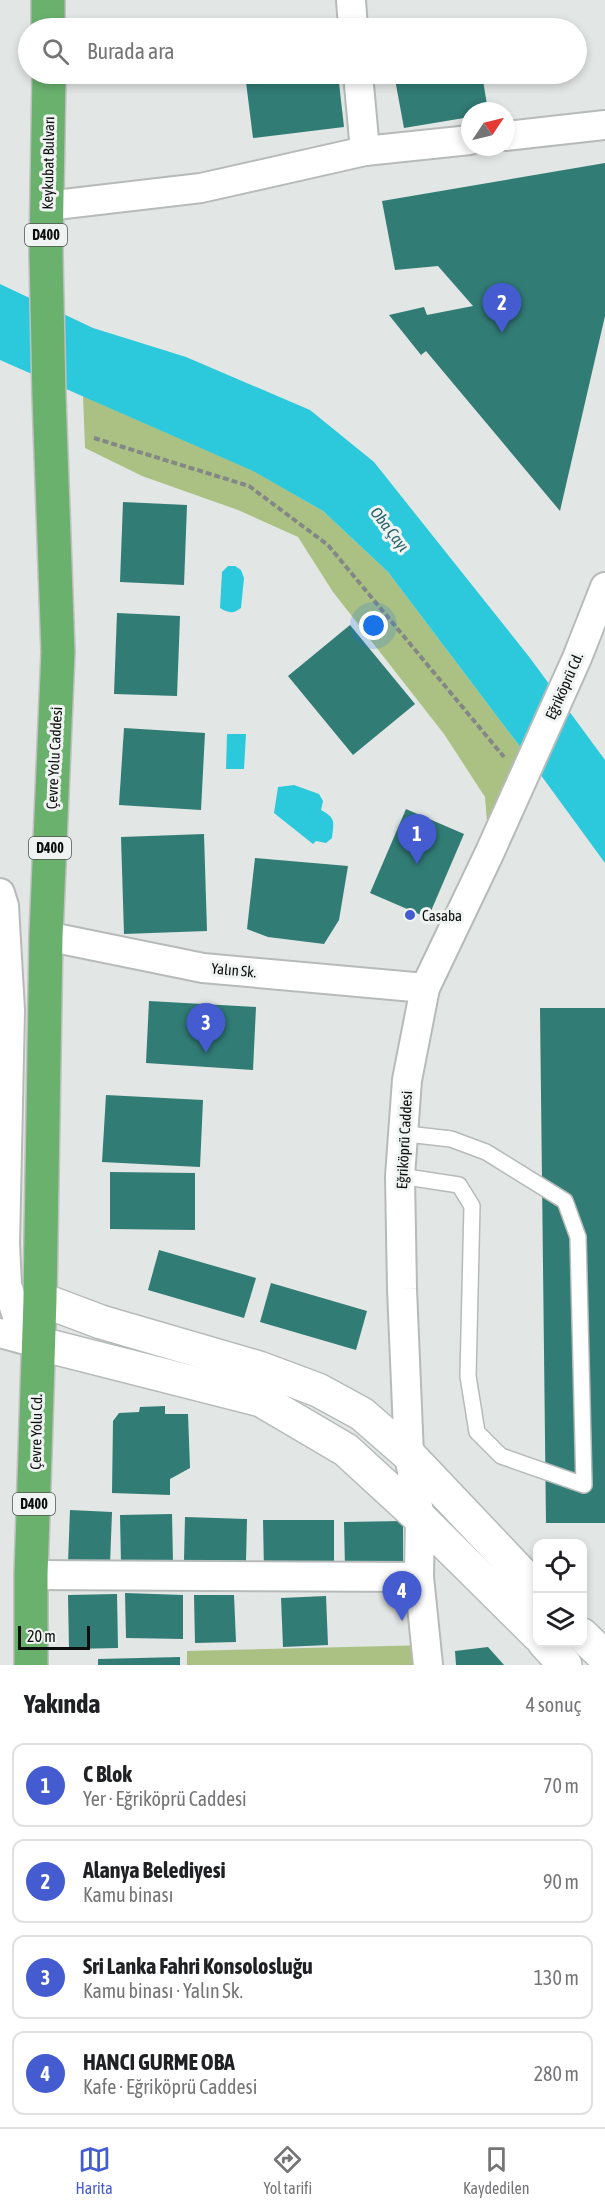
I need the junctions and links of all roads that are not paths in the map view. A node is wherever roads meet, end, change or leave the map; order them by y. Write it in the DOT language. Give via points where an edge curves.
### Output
graph roads {
  1 [pos="48,0"];
  2 [pos="351,0"];
  3 [pos="48,18"];
  4 [pos="352,18"];
  5 [pos="49,84"];
  6 [pos="359,84"];
  7 [pos="605,125"];
  8 [pos="515,135"];
  9 [pos="461,141"];
  10 [pos="365,151"];
  11 [pos="47,206"];
  12 [pos="49,396"];
  13 [pos="605,587"];
  14 [pos="516,775"];
  15 [pos="0,893"];
  16 [pos="46,936"];
  17 [pos="425,987"];
  18 [pos="403,1131"];
  19 [pos="400,1176"];
  20 [pos="2,1288"];
  21 [pos="40,1299"];
  22 [pos="0,1334"];
  23 [pos="37,1343"];
  24 [pos="409,1455"];
  25 [pos="420,1518"];
  26 [pos="31,1575"];
  27 [pos="419,1577"];
  28 [pos="533,1587"];
  29 [pos="533,1631"];
  30 [pos="587,1640"];
  31 [pos="549,1647"];
  32 [pos="605,1657"];
  33 [pos="31,1665"];
  34 [pos="428,1665"];
  35 [pos="565,1665"];
  1 -- 3 [label="highway"];
  2 -- 4 [label="street"];
  5 -- 11 [label="highway, Keykubat Bulvarı / D400"];
  6 -- 10 [label="street"];
  7 -- 8 [label="street"];
  9 -- 10 [label="street"];
  10 -- 11 [label="street" via="201,188"];
  11 -- 12 [label="highway, Keykubat Bulvarı / D400"];
  12 -- 16 [label="highway, Çevre Yolu Caddesi / D400" via="58,652"];
  13 -- 14 [label="street, Eğriköprü Cd." via="577,658"];
  14 -- 17 [label="street, Eğriköprü Caddesi"];
  15 -- 20 [label="street" via="10,1010"];
  16 -- 17 [label="street, Yalın Sk." via="203,968"];
  16 -- 21 [label="highway, Çevre Yolu Caddesi / D400"];
  17 -- 18 [label="street, Eğriköprü Caddesi" via="407,1080"];
  18 -- 19 [label="street, Eğriköprü Caddesi"];
  18 -- 19 [label="lane" via="451,1139 486,1152 565,1201 578,1237 584,1485 501,1456 477,1432 468,1376 472,1206 459,1185"];
  19 -- 24 [label="street, Eğriköprü Caddesi"];
  20 -- 21 [label="street"];
  20 -- 23 [label="street" via="16,1316"];
  21 -- 23 [label="highway, D400"];
  21 -- 24 [label="street" via="318,1390 362,1414"];
  22 -- 23 [label="street"];
  23 -- 25 [label="street" via="261,1400 346,1450"];
  23 -- 26 [label="highway, Çevre Yolu Cd. / D400"];
  24 -- 25 [label="street, Eğriköprü Caddesi"];
  24 -- 28 [label="street"];
  25 -- 27 [label="street, Eğriköprü Caddesi"];
  25 -- 29 [label="street"];
  26 -- 27 [label="street"];
  26 -- 33 [label="highway, Çevre Yolu Cd. / D400"];
  27 -- 34 [label="street, Eğriköprü Caddesi"];
  30 -- 32 [label="street"];
  31 -- 35 [label="street"];
}
